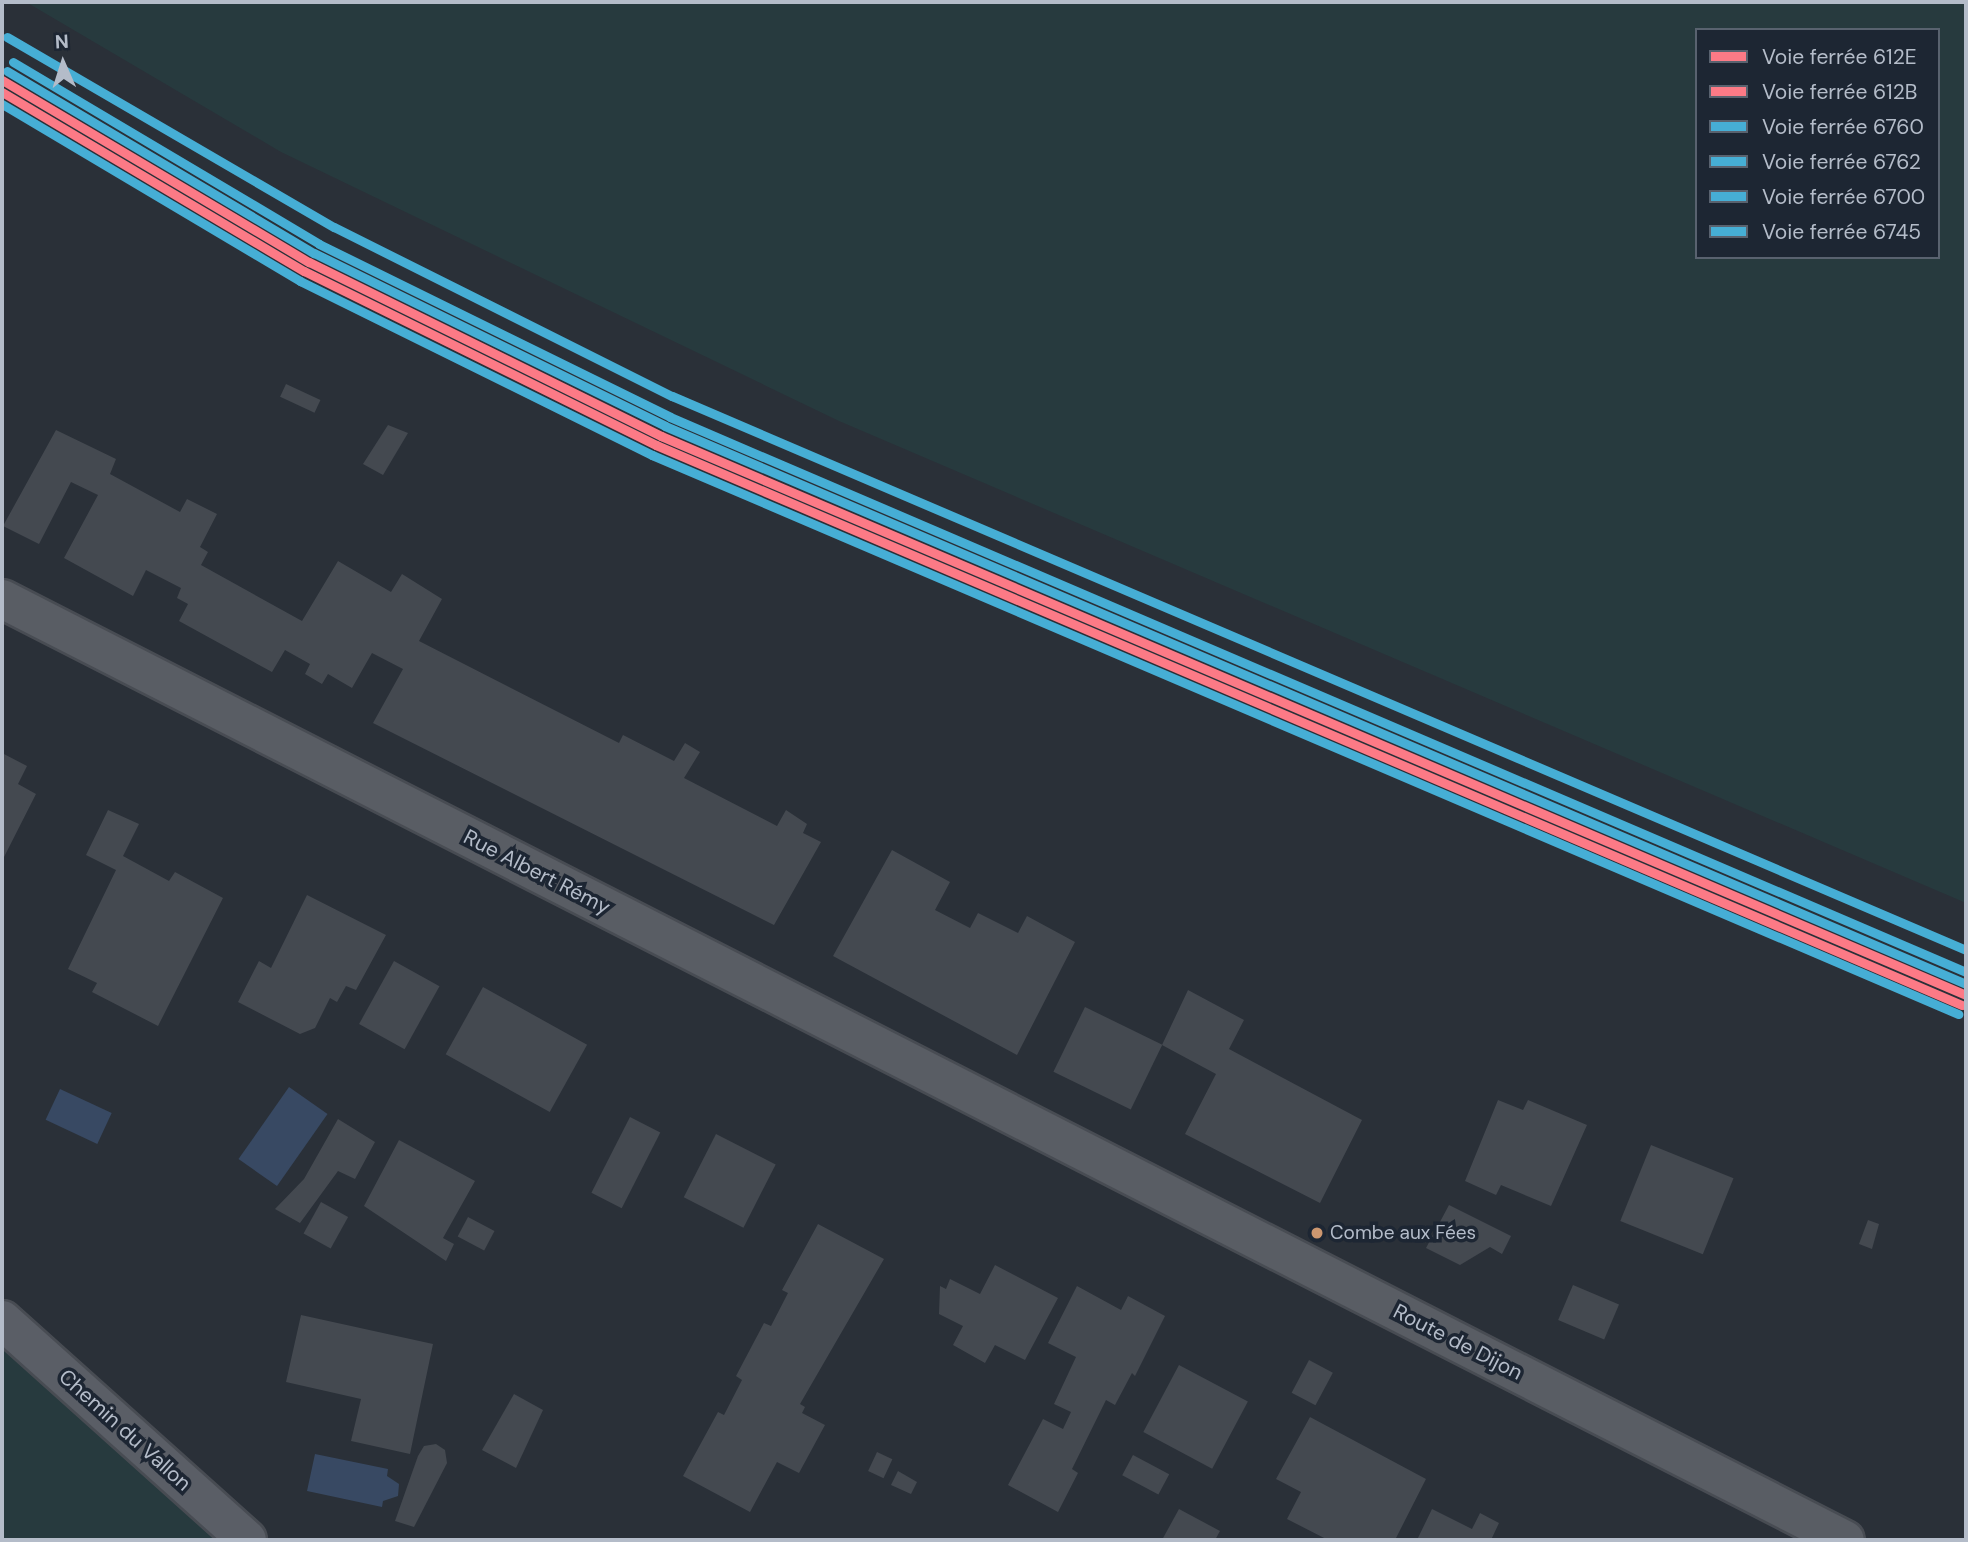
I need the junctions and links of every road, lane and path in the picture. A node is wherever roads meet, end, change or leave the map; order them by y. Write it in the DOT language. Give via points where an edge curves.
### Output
graph roads {
  1 [pos="2,599"];
  2 [pos="1071,1145"];
  3 [pos="2,1320"];
  4 [pos="247,1540"];
  5 [pos="1844,1540"];
  1 -- 2 [label="main road, Rue Albert Rémy"];
  2 -- 5 [label="main road, Route de Dijon"];
  3 -- 4 [label="street, Chemin du Vallon"];
}
